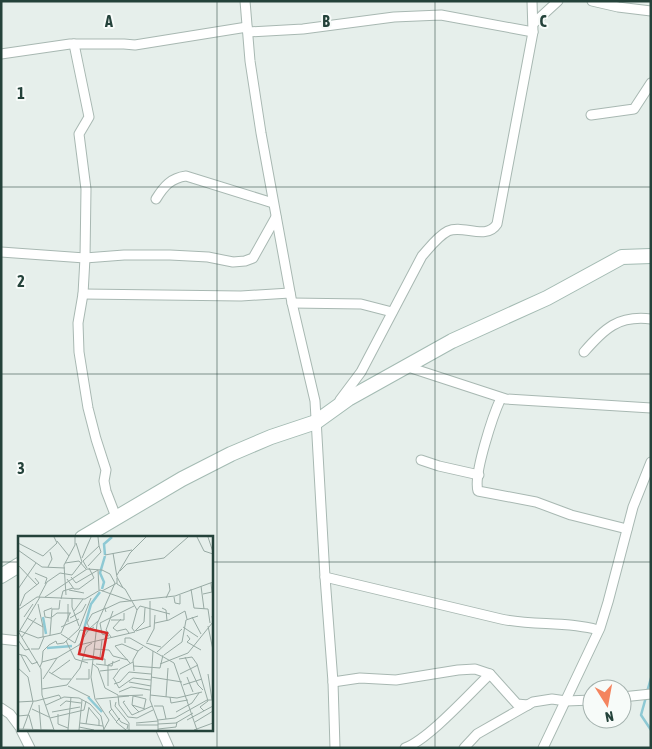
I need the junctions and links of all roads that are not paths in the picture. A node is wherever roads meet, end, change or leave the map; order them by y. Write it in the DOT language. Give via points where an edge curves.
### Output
graph roads {
  1 [pos="245,1"];
  2 [pos="532,1"];
  3 [pos="558,1"];
  4 [pos="592,1"];
  5 [pos="651,11"];
  6 [pos="534,28"];
  7 [pos="247,29"];
  8 [pos="74,44"];
  9 [pos="1,54"];
  10 [pos="651,83"];
  11 [pos="591,115"];
  12 [pos="156,199"];
  13 [pos="274,204"];
  14 [pos="276,216"];
  15 [pos="1,252"];
  16 [pos="651,256"];
  17 [pos="86,258"];
  18 [pos="84,294"];
  19 [pos="290,294"];
  20 [pos="292,303"];
  21 [pos="392,312"];
  22 [pos="651,319"];
  23 [pos="584,352"];
  24 [pos="405,366"];
  25 [pos="501,398"];
  26 [pos="334,408"];
  27 [pos="651,408"];
  28 [pos="316,422"];
  29 [pos="421,460"];
  30 [pos="651,462"];
  31 [pos="479,475"];
  32 [pos="116,517"];
  33 [pos="627,529"];
  34 [pos="85,536"];
  35 [pos="18,566"];
  36 [pos="1,576"];
  37 [pos="324,577"];
  38 [pos="598,630"];
  39 [pos="1,639"];
  40 [pos="18,641"];
  41 [pos="490,674"];
  42 [pos="333,682"];
  43 [pos="650,694"];
  44 [pos="632,696"];
  45 [pos="582,700"];
  46 [pos="566,701"];
  47 [pos="528,705"];
  48 [pos="1,708"];
  49 [pos="18,725"];
  50 [pos="22,732"];
  51 [pos="162,732"];
  52 [pos="30,748"];
  53 [pos="168,748"];
  54 [pos="335,748"];
  55 [pos="405,748"];
  56 [pos="464,748"];
  57 [pos="543,748"];
  1 -- 7 [label="street"];
  2 -- 6 [label="street"];
  3 -- 6 [label="street"];
  4 -- 5 [label="street"];
  6 -- 7 [label="street" via="441,15 394,17 303,29"];
  6 -- 21 [label="street" via="497,224 489,231 456,229 443,234 422,256"];
  7 -- 8 [label="street" via="134,45"];
  7 -- 13 [label="street"];
  8 -- 9 [label="street"];
  8 -- 17 [label="street" via="90,117 79,134 86,189"];
  10 -- 11 [label="street" via="634,109"];
  12 -- 13 [label="street" via="166,185 186,176"];
  13 -- 14 [label="street"];
  14 -- 17 [label="street" via="252,258 245,261 170,255"];
  14 -- 19 [label="street"];
  15 -- 17 [label="street"];
  16 -- 24 [label="street" via="622,257 547,298"];
  17 -- 18 [label="street"];
  18 -- 19 [label="street"];
  18 -- 32 [label="street" via="78,323 81,366 94,432 105,464 106,491"];
  19 -- 20 [label="street"];
  20 -- 21 [label="street" via="361,304"];
  20 -- 28 [label="street" via="313,390"];
  21 -- 26 [label="street" via="361,372"];
  22 -- 23 [label="street" via="632,318 616,323 599,334"];
  24 -- 25 [label="street"];
  24 -- 26 [label="street"];
  25 -- 27 [label="street"];
  25 -- 31 [label="street" via="489,427"];
  26 -- 28 [label="street"];
  28 -- 32 [label="street" via="231,454"];
  28 -- 37 [label="street"];
  29 -- 31 [label="street"];
  30 -- 33 [label="street"];
  31 -- 33 [label="street" via="477,489 481,492 536,502 571,515"];
  32 -- 34 [label="street"];
  33 -- 38 [label="street"];
  35 -- 36 [label="street"];
  37 -- 38 [label="street" via="501,620 575,625"];
  37 -- 42 [label="street"];
  38 -- 46 [label="street"];
  39 -- 40 [label="street"];
  41 -- 42 [label="street" via="467,669 396,680 360,678"];
  41 -- 47 [label="street" via="513,701 522,706"];
  41 -- 55 [label="street" via="429,732"];
  42 -- 54 [label="street"];
  43 -- 44 [label="street"];
  45 -- 46 [label="street"];
  46 -- 47 [label="street" via="545,699"];
  46 -- 57 [label="street"];
  47 -- 56 [label="street" via="477,734"];
  48 -- 49 [label="street"];
  50 -- 52 [label="street"];
  51 -- 53 [label="street"];
}
